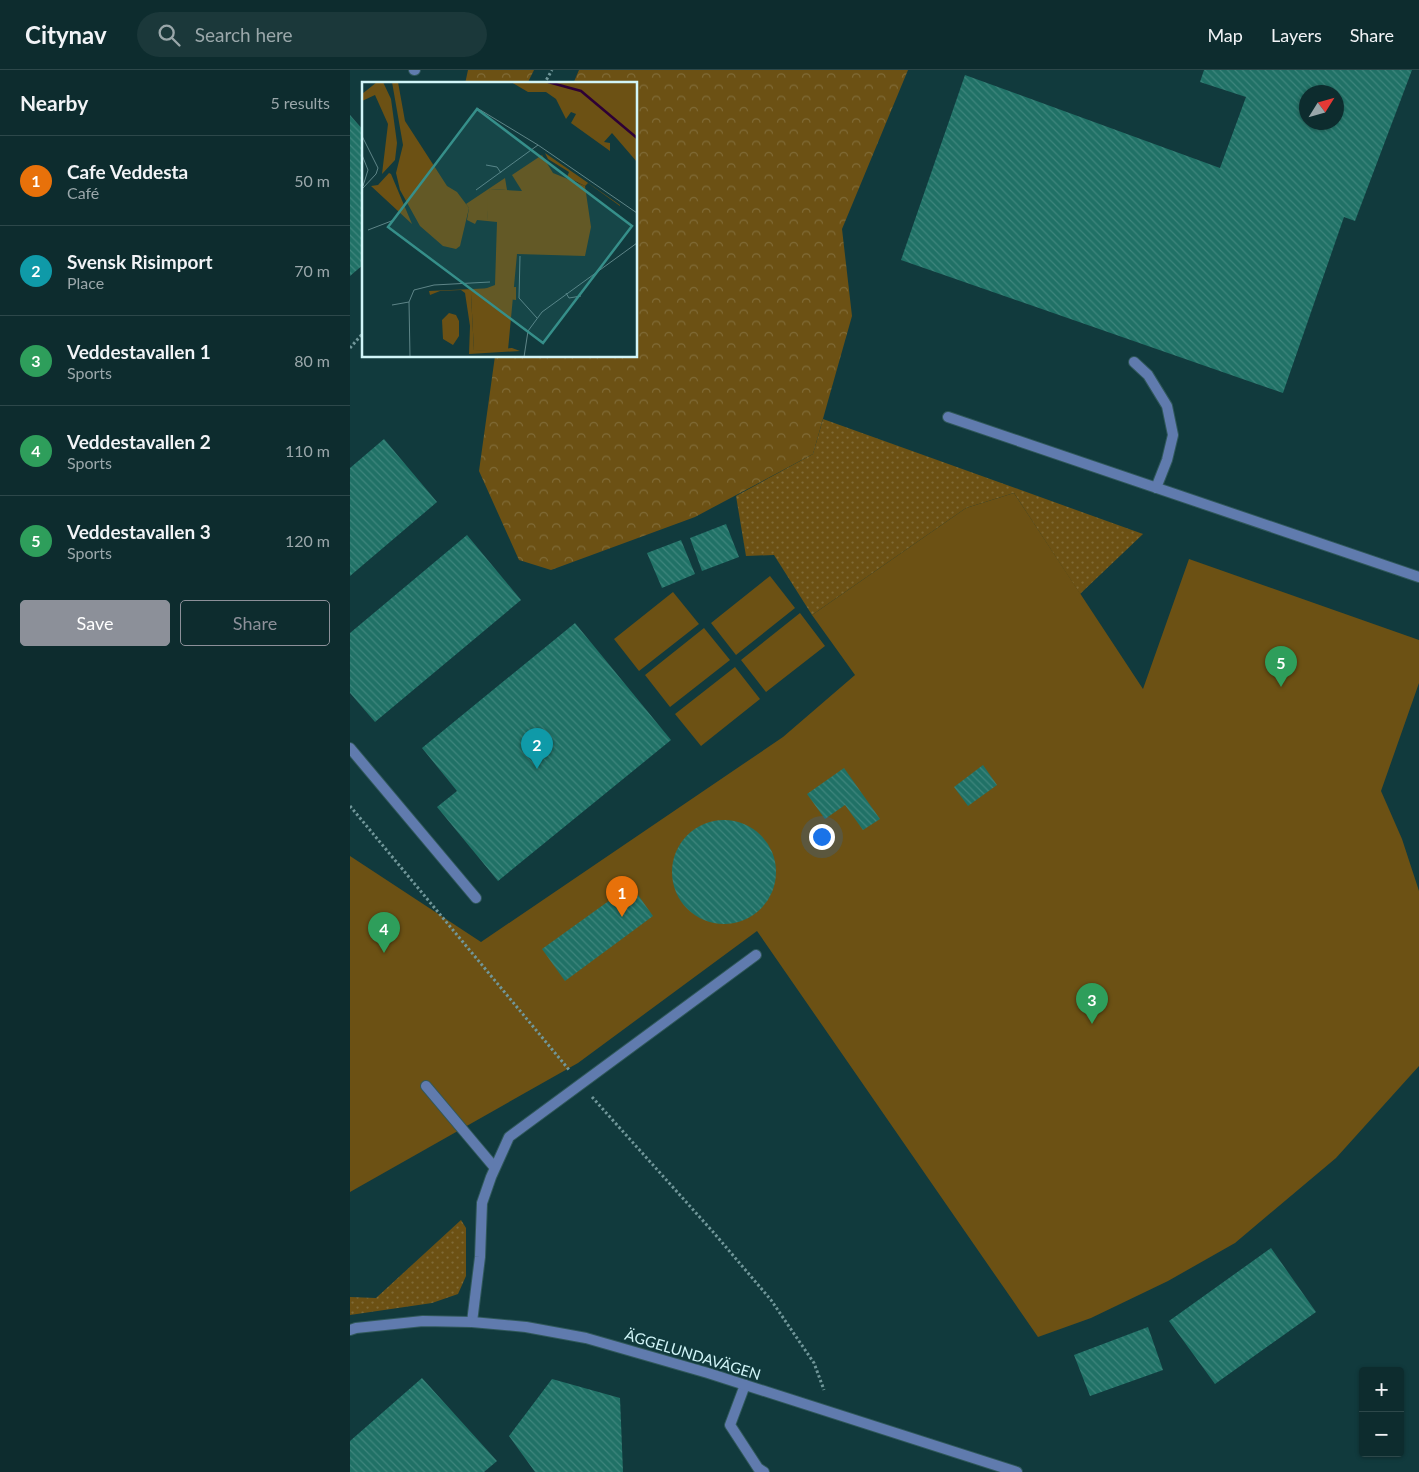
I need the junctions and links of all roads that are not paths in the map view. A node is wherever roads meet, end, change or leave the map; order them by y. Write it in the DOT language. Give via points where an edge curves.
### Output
graph roads {
  1 [pos="1134,362"];
  2 [pos="948,417"];
  3 [pos="1156,488"];
  4 [pos="1419,577"];
  5 [pos="350,748"];
  6 [pos="476,898"];
  7 [pos="756,955"];
  8 [pos="426,1086"];
  9 [pos="495,1168"];
  10 [pos="472,1322"];
  11 [pos="350,1330"];
  12 [pos="745,1385"];
  13 [pos="764,1472"];
  14 [pos="1017,1472"];
  1 -- 3 [label="street" via="1148,375 1167,406 1172,435 1168,460"];
  2 -- 3 [label="street"];
  3 -- 4 [label="street"];
  5 -- 6 [label="street"];
  7 -- 9 [label="street" via="510,1137"];
  8 -- 9 [label="street"];
  9 -- 10 [label="street" via="482,1203 480,1257"];
  10 -- 11 [label="street, ÄGGELUNDAVÄGEN" via="423,1322"];
  10 -- 12 [label="street, ÄGGELUNDAVÄGEN" via="526,1327 586,1338"];
  12 -- 13 [label="street" via="730,1425 758,1468"];
  12 -- 14 [label="street, ÄGGELUNDAVÄGEN"];
}
